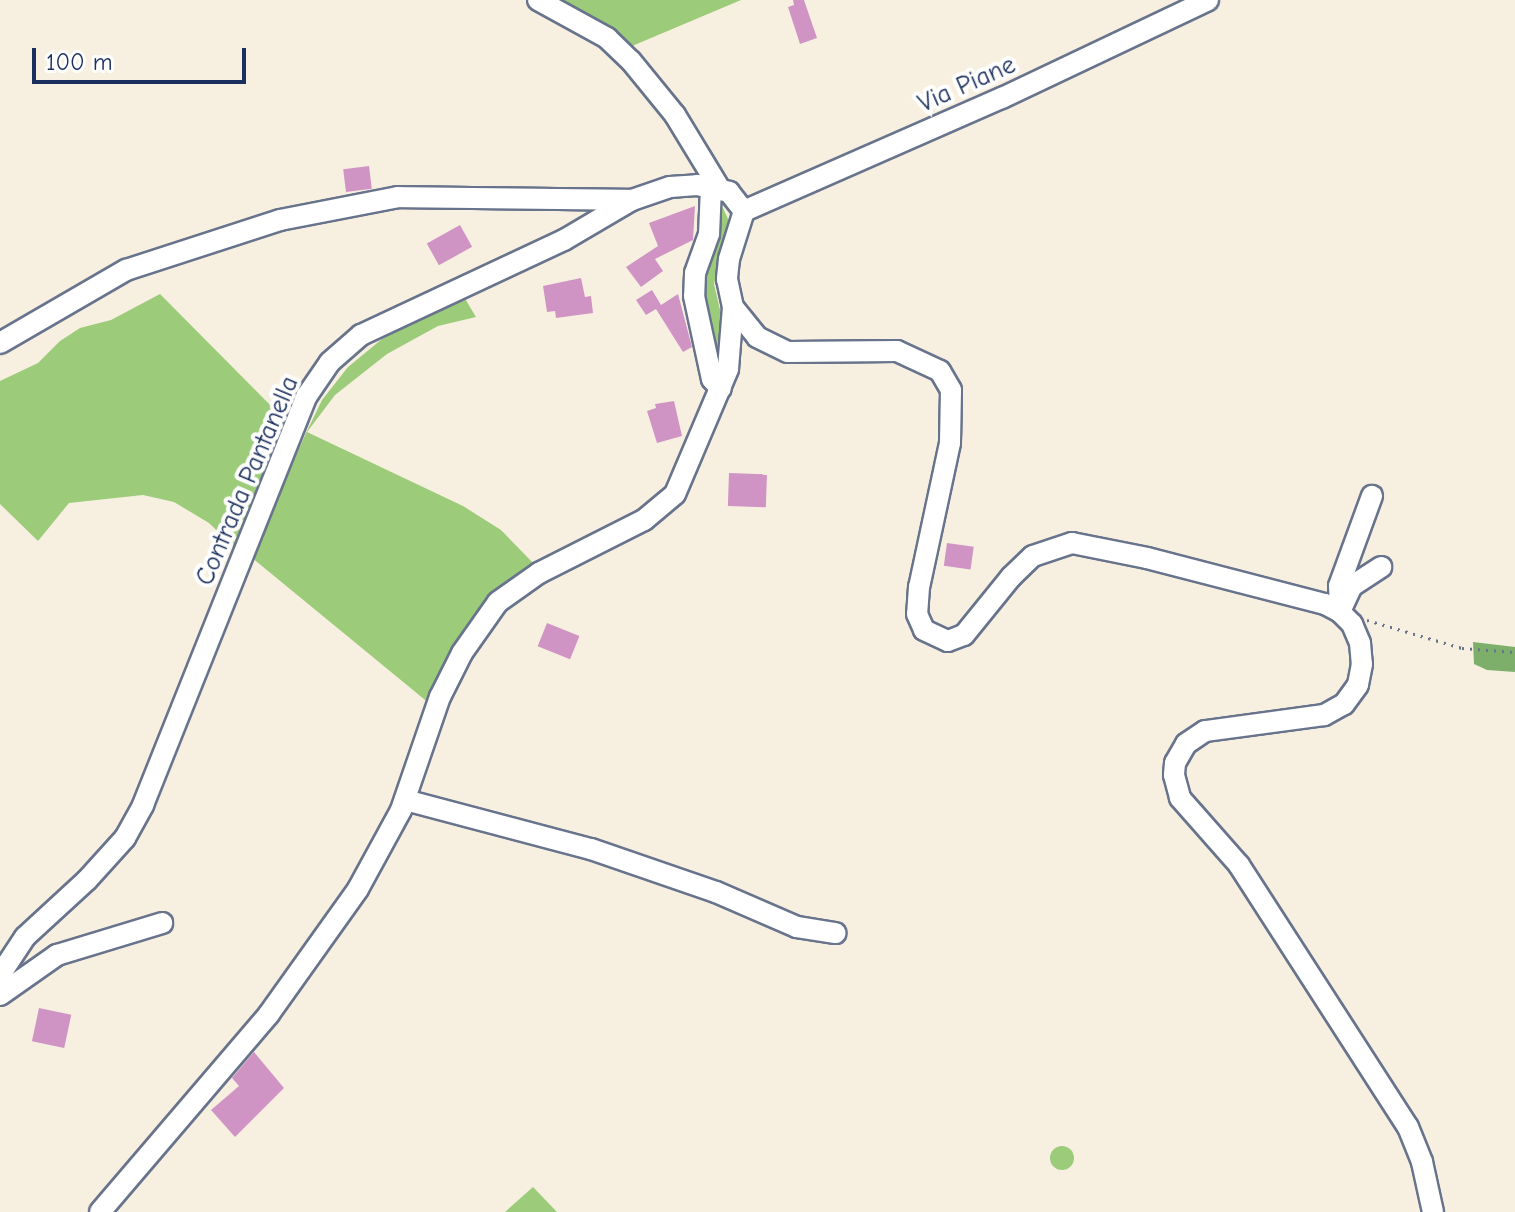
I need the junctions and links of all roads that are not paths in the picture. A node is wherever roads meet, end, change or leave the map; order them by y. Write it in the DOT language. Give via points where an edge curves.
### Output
graph roads {
  1 [pos="538,0"];
  2 [pos="1208,0"];
  3 [pos="1165,9"];
  4 [pos="715,188"];
  5 [pos="632,200"];
  6 [pos="744,211"];
  7 [pos="733,307"];
  8 [pos="5,335"];
  9 [pos="721,389"];
  10 [pos="1372,496"];
  11 [pos="1381,567"];
  12 [pos="1346,618"];
  13 [pos="405,800"];
  14 [pos="162,923"];
  15 [pos="836,933"];
  16 [pos="0,975"];
  17 [pos="0,995"];
  18 [pos="100,1212"];
  19 [pos="1433,1212"];
  1 -- 4 [label="street" via="607,38 631,61 675,115"];
  2 -- 3 [label="street, Via Piane"];
  3 -- 6 [label="street, Via Piane" via="1002,98"];
  4 -- 5 [label="street, Contrada Pantanella" via="670,187"];
  4 -- 6 [label="street" via="737,198"];
  4 -- 9 [label="street" via="694,296 712,379"];
  5 -- 8 [label="street" via="398,197 280,220 126,270"];
  5 -- 16 [label="street, Contrada Pantanella" via="564,240 361,335 330,362 306,397 143,805 125,838 25,937"];
  6 -- 7 [label="street" via="729,259"];
  7 -- 9 [label="street" via="728,369"];
  7 -- 12 [label="street" via="757,337 777,350 897,351 940,371 951,390 953,413 917,614 924,630 936,637 948,641 964,635 1033,556 1072,543 1325,604"];
  9 -- 13 [label="street" via="675,494 644,520 539,573 498,602 462,653 440,697"];
  10 -- 12 [label="street" via="1339,586"];
  11 -- 12 [label="street" via="1352,586"];
  12 -- 19 [label="street" via="1360,643 1362,664 1358,685 1344,704 1324,715 1205,731 1186,744 1174,775 1180,798 1239,865 1408,1127"];
  13 -- 15 [label="street" via="591,849 716,892 797,927"];
  13 -- 18 [label="street" via="358,889 278,1003"];
  14 -- 17 [label="street" via="57,955"];
}
